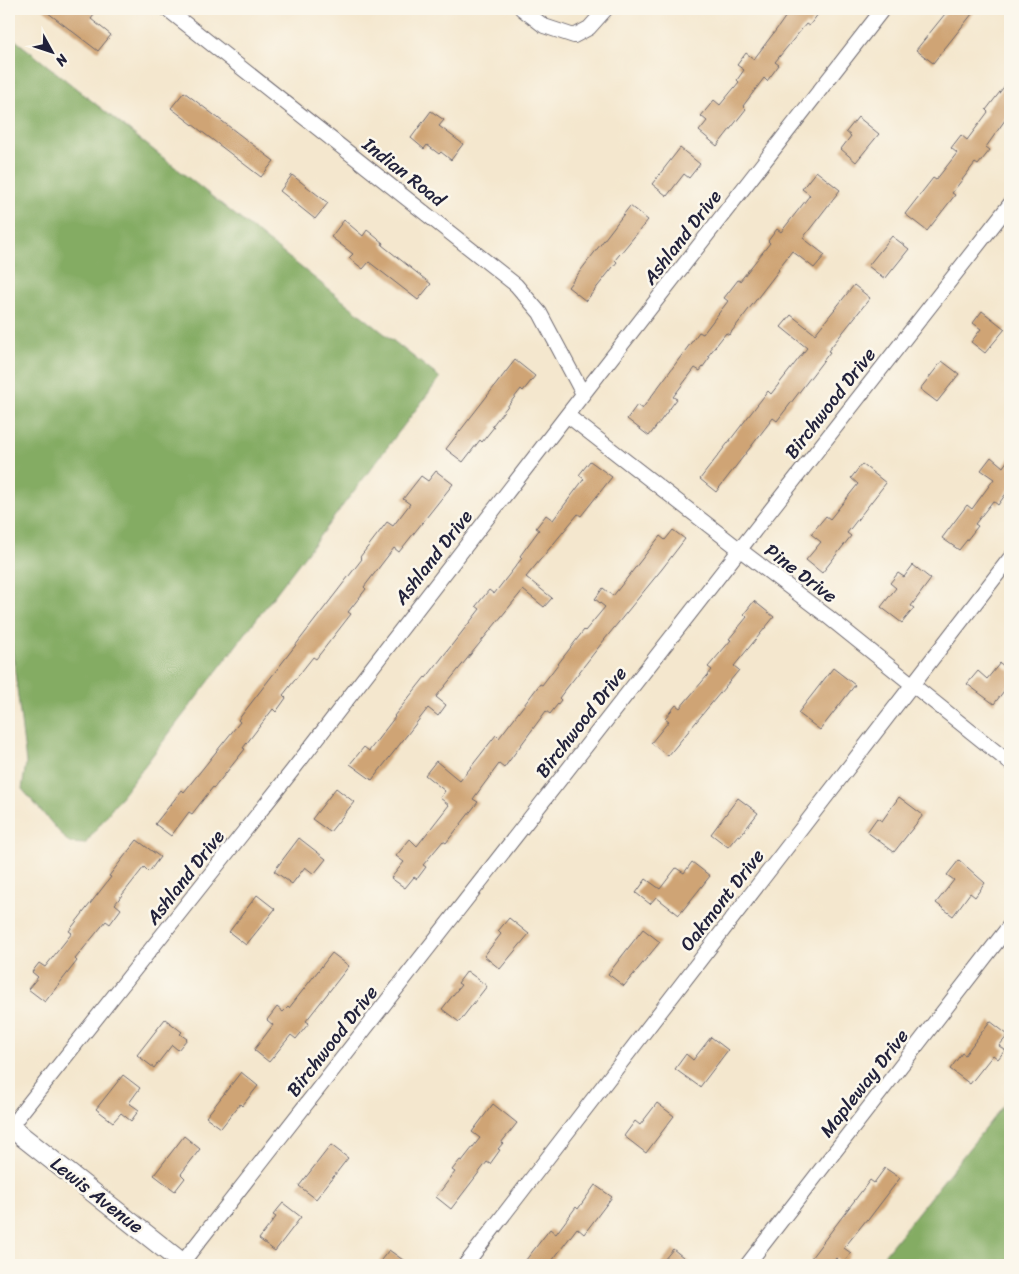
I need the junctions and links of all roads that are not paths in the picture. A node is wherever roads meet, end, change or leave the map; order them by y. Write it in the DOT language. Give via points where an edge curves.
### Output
graph roads {
  1 [pos="167,9"];
  2 [pos="522,9"];
  3 [pos="606,9"];
  4 [pos="883,9"];
  5 [pos="1010,204"];
  6 [pos="583,394"];
  7 [pos="567,415"];
  8 [pos="739,550"];
  9 [pos="1010,558"];
  10 [pos="912,684"];
  11 [pos="1010,763"];
  12 [pos="1010,925"];
  13 [pos="10,1126"];
  14 [pos="184,1264"];
  15 [pos="465,1265"];
  16 [pos="747,1265"];
  1 -- 6 [label="street, Indian Road" via="516,285 540,313"];
  2 -- 3 [label="street" via="544,26 574,36 589,28"];
  4 -- 6 [label="street, Ashland Drive"];
  5 -- 8 [label="street, Birchwood Drive"];
  6 -- 7 [label="street, Ashland Drive"];
  7 -- 8 [label="street, Pine Drive"];
  7 -- 13 [label="street, Ashland Drive" via="292,771"];
  8 -- 10 [label="street, Pine Drive"];
  8 -- 14 [label="street, Birchwood Drive"];
  9 -- 10 [label="street, Oakmont Drive"];
  10 -- 11 [label="street, Pine Drive"];
  10 -- 15 [label="street, Oakmont Drive"];
  12 -- 16 [label="street, Mapleway Drive"];
  13 -- 14 [label="main road, Lewis Avenue"];
}
